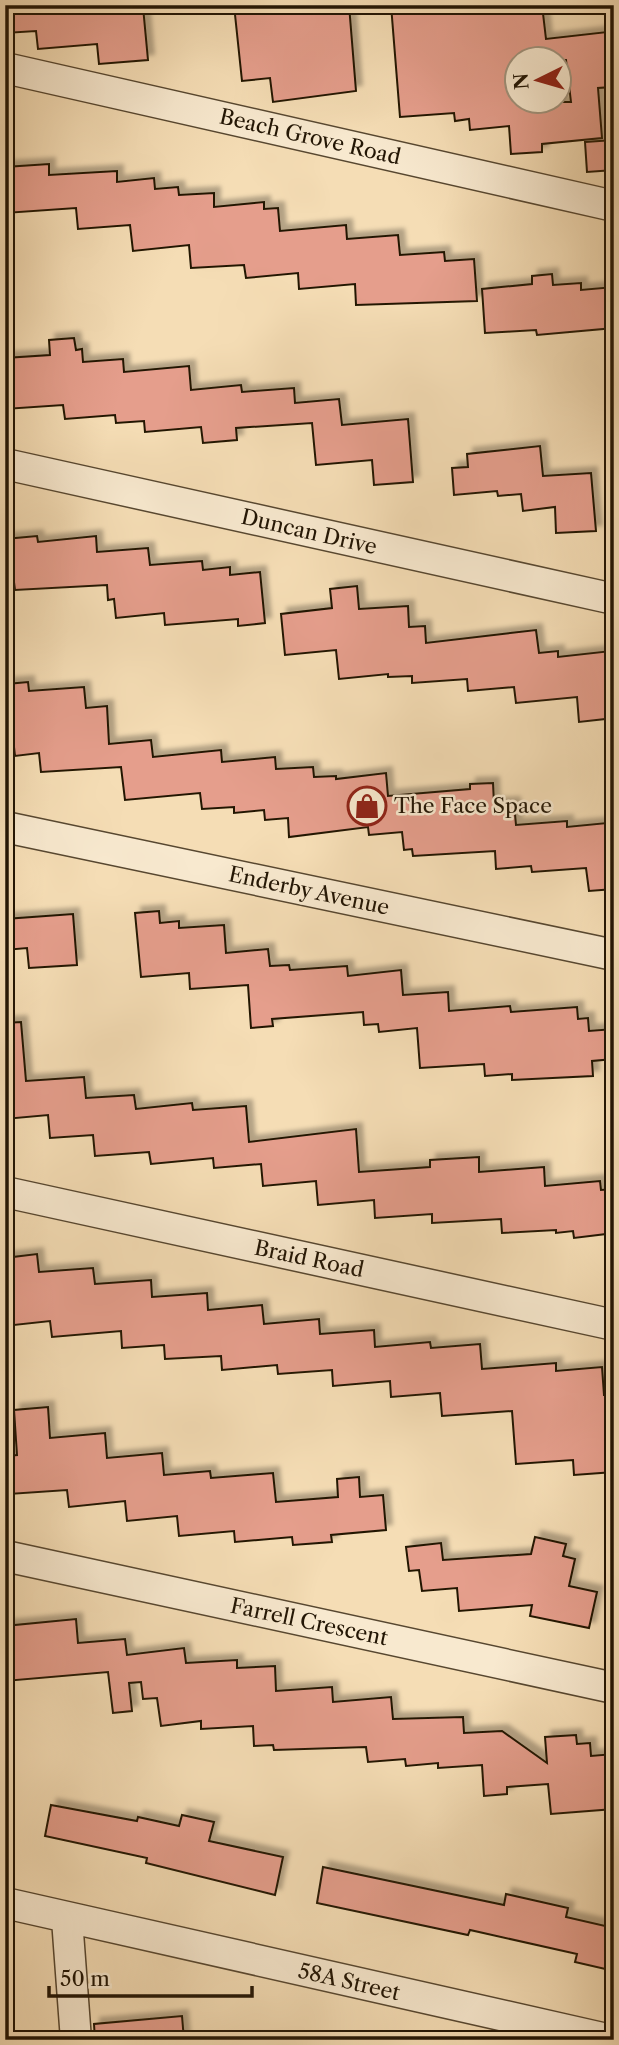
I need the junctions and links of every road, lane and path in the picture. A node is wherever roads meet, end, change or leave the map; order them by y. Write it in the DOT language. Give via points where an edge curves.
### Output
graph roads {
  1 [pos="5,68"];
  2 [pos="614,206"];
  3 [pos="5,464"];
  4 [pos="614,599"];
  5 [pos="5,827"];
  6 [pos="614,955"];
  7 [pos="5,1192"];
  8 [pos="614,1325"];
  9 [pos="5,1556"];
  10 [pos="614,1688"];
  11 [pos="5,1903"];
  12 [pos="67,1919"];
  13 [pos="76,2040"];
  14 [pos="611,2040"];
  1 -- 2 [label="street, Beach Grove Road"];
  3 -- 4 [label="street, Duncan Drive"];
  5 -- 6 [label="street, Enderby Avenue"];
  7 -- 8 [label="street, Braid Road"];
  9 -- 10 [label="street, Farrell Crescent"];
  11 -- 12 [label="street, 58A Street"];
  12 -- 13 [label="street"];
  12 -- 14 [label="street, 58A Street"];
}
